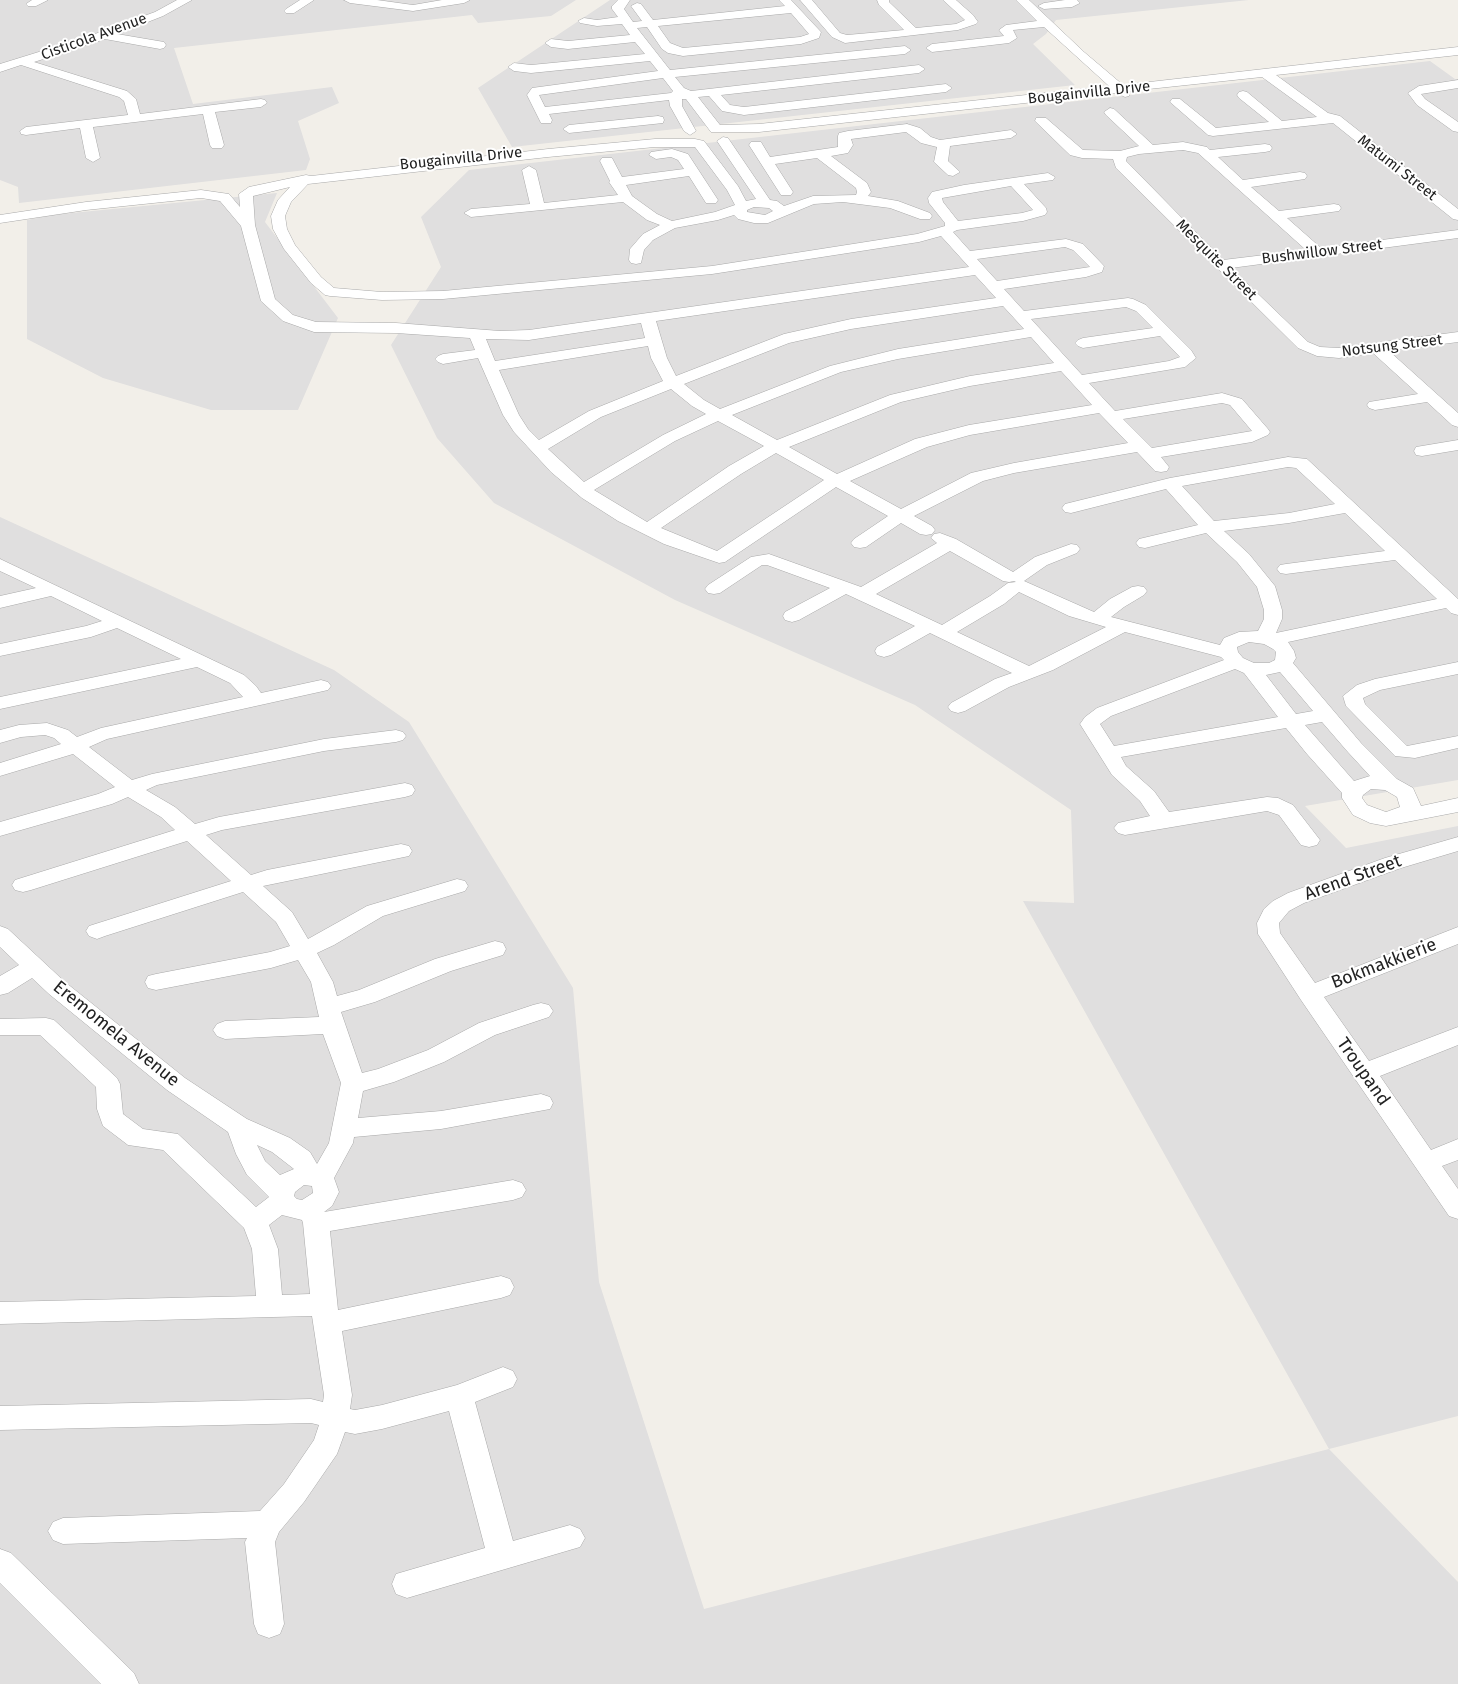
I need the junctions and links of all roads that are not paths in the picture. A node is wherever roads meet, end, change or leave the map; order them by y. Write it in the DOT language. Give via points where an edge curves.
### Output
graph roads {
  1 [pos="186,0"];
  2 [pos="308,0"];
  3 [pos="350,0"];
  4 [pos="464,0"];
  5 [pos="624,0"];
  6 [pos="806,0"];
  7 [pos="883,0"];
  8 [pos="949,0"];
  9 [pos="1022,0"];
  10 [pos="1071,0"];
  11 [pos="789,4"];
  12 [pos="1044,6"];
  13 [pos="643,9"];
  14 [pos="290,11"];
  15 [pos="584,21"];
  16 [pos="807,22"];
  17 [pos="627,23"];
  18 [pos="649,23"];
  19 [pos="787,24"];
  20 [pos="1051,28"];
  21 [pos="912,32"];
  22 [pos="104,35"];
  23 [pos="678,35"];
  24 [pos="658,37"];
  25 [pos="638,38"];
  26 [pos="551,43"];
  27 [pos="160,45"];
  28 [pos="932,48"];
  29 [pos="905,50"];
  30 [pos="1060,53"];
  31 [pos="868,54"];
  32 [pos="652,57"];
  33 [pos="1458,57"];
  34 [pos="23,62"];
  35 [pos="514,67"];
  36 [pos="0,68"];
  37 [pos="920,69"];
  38 [pos="667,74"];
  39 [pos="881,74"];
  40 [pos="1275,74"];
  41 [pos="1091,82"];
  42 [pos="1458,84"];
  43 [pos="946,88"];
  44 [pos="712,92"];
  45 [pos="1114,92"];
  46 [pos="681,94"];
  47 [pos="895,94"];
  48 [pos="1243,94"];
  49 [pos="1176,102"];
  50 [pos="261,103"];
  51 [pos="601,104"];
  52 [pos="208,110"];
  53 [pos="1110,112"];
  54 [pos="135,118"];
  55 [pos="1336,119"];
  56 [pos="658,120"];
  57 [pos="1041,121"];
  58 [pos="86,124"];
  59 [pos="612,125"];
  60 [pos="1281,126"];
  61 [pos="1458,128"];
  62 [pos="569,129"];
  63 [pos="26,131"];
  64 [pos="1012,134"];
  65 [pos="720,135"];
  66 [pos="693,138"];
  67 [pos="217,144"];
  68 [pos="940,144"];
  69 [pos="756,145"];
  70 [pos="1265,148"];
  71 [pos="1150,149"];
  72 [pos="821,154"];
  73 [pos="1209,154"];
  74 [pos="1121,155"];
  75 [pos="93,158"];
  76 [pos="768,161"];
  77 [pos="529,170"];
  78 [pos="692,172"];
  79 [pos="953,172"];
  80 [pos="1300,176"];
  81 [pos="307,178"];
  82 [pos="1048,178"];
  83 [pos="616,182"];
  84 [pos="1014,182"];
  85 [pos="1241,184"];
  86 [pos="232,188"];
  87 [pos="786,192"];
  88 [pos="626,198"];
  89 [pos="860,199"];
  90 [pos="711,200"];
  91 [pos="772,207"];
  92 [pos="538,208"];
  93 [pos="1334,208"];
  94 [pos="743,211"];
  95 [pos="471,213"];
  96 [pos="0,215"];
  97 [pos="925,216"];
  98 [pos="1275,216"];
  99 [pos="1458,216"];
  100 [pos="0,218"];
  101 [pos="248,225"];
  102 [pos="671,225"];
  103 [pos="948,228"];
  104 [pos="1457,239"];
  105 [pos="1317,252"];
  106 [pos="967,256"];
  107 [pos="636,260"];
  108 [pos="1220,265"];
  109 [pos="979,270"];
  110 [pos="993,286"];
  111 [pos="1006,301"];
  112 [pos="1021,316"];
  113 [pos="647,318"];
  114 [pos="1164,331"];
  115 [pos="1035,332"];
  116 [pos="476,335"];
  117 [pos="1458,337"];
  118 [pos="653,340"];
  119 [pos="1083,342"];
  120 [pos="1376,348"];
  121 [pos="1326,353"];
  122 [pos="443,359"];
  123 [pos="487,360"];
  124 [pos="1065,366"];
  125 [pos="1077,380"];
  126 [pos="672,382"];
  127 [pos="1430,396"];
  128 [pos="1375,405"];
  129 [pos="1107,412"];
  130 [pos="718,415"];
  131 [pos="1458,422"];
  132 [pos="1458,445"];
  133 [pos="775,447"];
  134 [pos="538,448"];
  135 [pos="1144,450"];
  136 [pos="1422,451"];
  137 [pos="1165,475"];
  138 [pos="836,480"];
  139 [pos="584,490"];
  140 [pos="1348,507"];
  141 [pos="1071,508"];
  142 [pos="900,516"];
  143 [pos="1210,527"];
  144 [pos="648,529"];
  145 [pos="939,537"];
  146 [pos="860,543"];
  147 [pos="1145,543"];
  148 [pos="1071,549"];
  149 [pos="1401,554"];
  150 [pos="0,564"];
  151 [pos="1286,569"];
  152 [pos="1016,582"];
  153 [pos="714,589"];
  154 [pos="52,590"];
  155 [pos="853,590"];
  156 [pos="1138,591"];
  157 [pos="0,602"];
  158 [pos="1454,605"];
  159 [pos="792,616"];
  160 [pos="1098,619"];
  161 [pos="118,621"];
  162 [pos="1122,626"];
  163 [pos="936,629"];
  164 [pos="1268,639"];
  165 [pos="0,650"];
  166 [pos="884,651"];
  167 [pos="199,661"];
  168 [pos="1238,661"];
  169 [pos="1283,664"];
  170 [pos="1458,668"];
  171 [pos="1028,672"];
  172 [pos="321,686"];
  173 [pos="254,700"];
  174 [pos="0,703"];
  175 [pos="958,707"];
  176 [pos="1326,715"];
  177 [pos="1291,721"];
  178 [pos="396,736"];
  179 [pos="0,737"];
  180 [pos="1458,742"];
  181 [pos="75,747"];
  182 [pos="1108,753"];
  183 [pos="0,770"];
  184 [pos="1390,784"];
  185 [pos="130,789"];
  186 [pos="404,790"];
  187 [pos="1353,792"];
  188 [pos="1458,804"];
  189 [pos="1407,808"];
  190 [pos="1164,820"];
  191 [pos="1125,828"];
  192 [pos="0,829"];
  193 [pos="193,833"];
  194 [pos="1309,840"];
  195 [pos="1458,844"];
  196 [pos="401,851"];
  197 [pos="248,884"];
  198 [pos="23,886"];
  199 [pos="457,886"];
  200 [pos="97,931"];
  201 [pos="0,934"];
  202 [pos="1268,934"];
  203 [pos="1458,935"];
  204 [pos="495,948"];
  205 [pos="304,950"];
  206 [pos="35,966"];
  207 [pos="156,982"];
  208 [pos="0,987"];
  209 [pos="1309,994"];
  210 [pos="541,1010"];
  211 [pos="330,1016"];
  212 [pos="0,1027"];
  213 [pos="224,1030"];
  214 [pos="1458,1036"];
  215 [pos="1364,1073"];
  216 [pos="353,1083"];
  217 [pos="541,1103"];
  218 [pos="238,1126"];
  219 [pos="344,1129"];
  220 [pos="1458,1149"];
  221 [pos="1426,1163"];
  222 [pos="316,1177"];
  223 [pos="513,1190"];
  224 [pos="282,1196"];
  225 [pos="1458,1209"];
  226 [pos="313,1216"];
  227 [pos="255,1222"];
  228 [pos="501,1287"];
  229 [pos="270,1307"];
  230 [pos="0,1313"];
  231 [pos="326,1313"];
  232 [pos="503,1380"];
  233 [pos="459,1396"];
  234 [pos="335,1417"];
  235 [pos="0,1418"];
  236 [pos="267,1524"];
  237 [pos="63,1532"];
  238 [pos="570,1538"];
  239 [pos="502,1556"];
  240 [pos="0,1563"];
  241 [pos="407,1584"];
  242 [pos="269,1624"];
  243 [pos="123,1684"];
  1 -- 22 [label="street, Cisticola Avenue"];
  2 -- 14 [label="street"];
  3 -- 4 [label="street" via="407,8"];
  5 -- 17 [label="street" via="618,6"];
  6 -- 21 [label="street" via="840,37 851,39"];
  7 -- 21 [label="street"];
  8 -- 21 [label="street" via="972,22 958,27"];
  9 -- 20 [label="street"];
  10 -- 12 [label="street" via="1074,3"];
  11 -- 16 [label="street"];
  11 -- 18 [label="street"];
  13 -- 18 [label="street"];
  15 -- 17 [label="street"];
  16 -- 19 [label="street"];
  16 -- 24 [label="street" via="816,34 809,39 693,51 672,50"];
  17 -- 18 [label="street"];
  17 -- 25 [label="street"];
  18 -- 24 [label="street"];
  20 -- 28 [label="street" via="1010,27 1005,30 1009,39"];
  20 -- 30 [label="street"];
  20 -- 45 [label="street"];
  22 -- 27 [label="street"];
  22 -- 34 [label="street, Cisticola Avenue"];
  23 -- 24 [label="street"];
  25 -- 26 [label="street" via="568,45"];
  25 -- 32 [label="street"];
  29 -- 31 [label="street"];
  31 -- 38 [label="street"];
  31 -- 39 [label="street"];
  32 -- 35 [label="street" via="531,69"];
  32 -- 38 [label="street"];
  33 -- 40 [label="street, Bougainvilla Drive"];
  34 -- 36 [label="street, Cisticola Avenue"];
  34 -- 54 [label="street" via="123,94 130,99"];
  37 -- 39 [label="street"];
  38 -- 46 [label="street"];
  38 -- 51 [label="street" via="540,90 533,95 543,115"];
  39 -- 44 [label="street"];
  39 -- 47 [label="street"];
  40 -- 45 [label="street, Bougainvilla Drive"];
  40 -- 55 [label="street, Matumi Street" via="1311,107"];
  41 -- 45 [label="street"];
  42 -- 61 [label="street" via="1414,93"];
  43 -- 47 [label="street"];
  44 -- 46 [label="street"];
  44 -- 47 [label="street" via="726,108 736,111"];
  45 -- 65 [label="street, Bougainvilla Drive"];
  46 -- 51 [label="street"];
  46 -- 65 [label="street"];
  46 -- 66 [label="street" via="678,110"];
  48 -- 60 [label="street"];
  49 -- 60 [label="street" via="1213,132"];
  50 -- 52 [label="street"];
  51 -- 59 [label="street"];
  52 -- 54 [label="street"];
  52 -- 67 [label="street"];
  53 -- 71 [label="street"];
  54 -- 58 [label="street"];
  55 -- 60 [label="street"];
  55 -- 99 [label="street, Matumi Street"];
  56 -- 59 [label="street"];
  57 -- 74 [label="street" via="1075,152"];
  58 -- 63 [label="street"];
  58 -- 75 [label="street"];
  59 -- 62 [label="street"];
  64 -- 68 [label="street"];
  65 -- 66 [label="street, Bougainvilla Drive" via="712,144"];
  65 -- 91 [label="street"];
  66 -- 81 [label="street, Bougainvilla Drive" via="658,138"];
  66 -- 94 [label="street" via="733,189"];
  68 -- 72 [label="street" via="926,140 911,129 902,128 844,136 846,148"];
  68 -- 79 [label="street" via="944,148 942,162"];
  69 -- 76 [label="street"];
  70 -- 73 [label="street"];
  71 -- 73 [label="street" via="1183,146"];
  71 -- 74 [label="street"];
  72 -- 76 [label="street"];
  72 -- 89 [label="street" via="862,186 864,192"];
  73 -- 85 [label="street"];
  74 -- 108 [label="street, Mesquite Street" via="1121,165"];
  76 -- 87 [label="street"];
  77 -- 92 [label="street"];
  78 -- 83 [label="street"];
  78 -- 83 [label="street" via="684,157 676,154 602,161"];
  78 -- 90 [label="street"];
  80 -- 85 [label="street"];
  81 -- 86 [label="street, Bougainvilla Drive" via="261,188"];
  81 -- 103 [label="street" via="285,200 278,216 280,229 289,246 330,292 357,295 443,295 712,270 919,238"];
  82 -- 84 [label="street"];
  83 -- 88 [label="street"];
  84 -- 103 [label="street" via="964,188 937,196 936,203 952,223"];
  84 -- 103 [label="street" via="1040,212"];
  85 -- 98 [label="street"];
  86 -- 96 [label="street, Bougainvilla Drive"];
  86 -- 100 [label="street, Bougainvilla Drive"];
  86 -- 101 [label="street"];
  86 -- 101 [label="street"];
  88 -- 92 [label="street"];
  88 -- 102 [label="street" via="652,217"];
  89 -- 91 [label="street" via="826,199"];
  89 -- 97 [label="street" via="893,204"];
  91 -- 94 [label="street" via="752,202"];
  92 -- 95 [label="street"];
  93 -- 98 [label="street"];
  94 -- 102 [label="street"];
  98 -- 105 [label="street"];
  101 -- 116 [label="street" via="268,302 288,318 304,325"];
  102 -- 107 [label="street" via="648,237 637,249"];
  103 -- 106 [label="street"];
  104 -- 105 [label="street, Bushwillow Street" via="1425,238"];
  105 -- 108 [label="street, Bushwillow Street"];
  106 -- 109 [label="street"];
  106 -- 110 [label="street" via="1066,243 1078,247 1097,266 1092,272"];
  108 -- 121 [label="street, Mesquite Street" via="1299,342 1312,350"];
  109 -- 110 [label="street"];
  109 -- 113 [label="street"];
  110 -- 111 [label="street"];
  111 -- 112 [label="street"];
  111 -- 126 [label="street" via="784,339"];
  112 -- 114 [label="street" via="1121,301 1141,308"];
  112 -- 115 [label="street"];
  113 -- 116 [label="street" via="529,334"];
  113 -- 118 [label="street"];
  114 -- 119 [label="street"];
  114 -- 125 [label="street" via="1186,353 1186,361"];
  115 -- 124 [label="street"];
  115 -- 130 [label="street" via="870,360 836,369"];
  116 -- 123 [label="street"];
  117 -- 120 [label="street, Notsung Street"];
  118 -- 123 [label="street"];
  118 -- 126 [label="street"];
  120 -- 121 [label="street, Notsung Street"];
  120 -- 127 [label="street"];
  122 -- 123 [label="street"];
  123 -- 134 [label="street" via="510,415"];
  124 -- 125 [label="street"];
  124 -- 133 [label="street" via="961,382 896,398"];
  125 -- 129 [label="street"];
  126 -- 130 [label="street"];
  126 -- 134 [label="street" via="595,414"];
  127 -- 128 [label="street"];
  127 -- 131 [label="street"];
  129 -- 135 [label="street"];
  129 -- 135 [label="street" via="1222,398 1236,402 1262,432 1252,437"];
  129 -- 138 [label="street" via="943,436"];
  130 -- 133 [label="street"];
  130 -- 139 [label="street" via="669,438"];
  132 -- 136 [label="street"];
  133 -- 138 [label="street"];
  133 -- 144 [label="street" via="734,470"];
  134 -- 139 [label="street"];
  135 -- 137 [label="street"];
  135 -- 142 [label="street" via="994,472 977,477"];
  137 -- 140 [label="street" via="1295,462 1306,466"];
  137 -- 141 [label="street"];
  137 -- 143 [label="street"];
  138 -- 142 [label="street"];
  138 -- 144 [label="street" via="719,558"];
  139 -- 144 [label="street"];
  140 -- 143 [label="street"];
  140 -- 149 [label="street"];
  142 -- 145 [label="street"];
  142 -- 146 [label="street"];
  143 -- 147 [label="street"];
  143 -- 164 [label="street" via="1243,558 1266,586 1273,610"];
  145 -- 152 [label="street"];
  145 -- 155 [label="street"];
  148 -- 152 [label="street" via="1041,561"];
  149 -- 151 [label="street"];
  149 -- 158 [label="street"];
  150 -- 154 [label="street"];
  152 -- 160 [label="street" via="1076,612"];
  152 -- 163 [label="street" via="997,600"];
  153 -- 155 [label="street" via="757,560 764,559 786,564"];
  154 -- 157 [label="street"];
  154 -- 161 [label="street"];
  155 -- 159 [label="street"];
  155 -- 163 [label="street"];
  156 -- 160 [label="street"];
  158 -- 164 [label="street"];
  160 -- 162 [label="street"];
  161 -- 165 [label="street" via="91,631"];
  161 -- 167 [label="street"];
  162 -- 168 [label="street"];
  162 -- 171 [label="street" via="1046,666"];
  163 -- 166 [label="street"];
  163 -- 171 [label="street"];
  164 -- 168 [label="street" via="1246,636 1231,642 1228,647"];
  164 -- 169 [label="street" via="1285,651"];
  167 -- 173 [label="street" via="237,679"];
  167 -- 174 [label="street"];
  168 -- 169 [label="street" via="1269,670"];
  168 -- 177 [label="street"];
  168 -- 182 [label="street" via="1095,717 1090,724"];
  169 -- 176 [label="street"];
  170 -- 180 [label="street" via="1375,685 1353,696 1356,706 1402,752"];
  171 -- 175 [label="street"];
  172 -- 173 [label="street"];
  173 -- 181 [label="street" via="101,734"];
  176 -- 177 [label="street"];
  176 -- 184 [label="street"];
  177 -- 182 [label="street"];
  177 -- 187 [label="street"];
  178 -- 185 [label="street" via="324,744 257,757 152,780"];
  179 -- 181 [label="street" via="19,731 47,729 61,734"];
  181 -- 183 [label="street"];
  181 -- 185 [label="street"];
  182 -- 190 [label="street"];
  184 -- 187 [label="street" via="1363,784"];
  184 -- 189 [label="street" via="1406,793"];
  185 -- 192 [label="street"];
  185 -- 193 [label="street" via="168,812"];
  186 -- 193 [label="street" via="219,824"];
  187 -- 189 [label="street" via="1354,804 1367,814 1386,819"];
  188 -- 189 [label="street"];
  190 -- 191 [label="street"];
  190 -- 194 [label="street" via="1250,806 1278,805 1286,810"];
  193 -- 197 [label="street"];
  193 -- 198 [label="street"];
  195 -- 202 [label="street, Arend Street" via="1393,863 1296,898 1272,914"];
  196 -- 197 [label="street" via="287,873"];
  197 -- 200 [label="street"];
  197 -- 205 [label="street" via="284,917"];
  199 -- 205 [label="street" via="375,911"];
  201 -- 206 [label="street, Eremomela Avenue"];
  202 -- 209 [label="street, Troupand"];
  203 -- 209 [label="street, Bokmakkierie"];
  204 -- 211 [label="street" via="367,996"];
  205 -- 207 [label="street" via="271,960"];
  205 -- 211 [label="street" via="322,982"];
  206 -- 208 [label="street"];
  206 -- 218 [label="street, Eremomela Avenue" via="57,988 176,1084"];
  209 -- 215 [label="street, Troupand"];
  210 -- 216 [label="street" via="487,1029 436,1056 386,1076"];
  211 -- 213 [label="street"];
  211 -- 216 [label="street"];
  212 -- 227 [label="street" via="46,1026 108,1084 112,1120 137,1138 169,1141"];
  214 -- 215 [label="street"];
  215 -- 221 [label="street, Troupand"];
  216 -- 219 [label="street"];
  217 -- 219 [label="street" via="441,1120"];
  218 -- 222 [label="street, Eremomela Avenue" via="281,1144 301,1159"];
  218 -- 224 [label="street" via="256,1168"];
  219 -- 222 [label="street" via="341,1143"];
  220 -- 221 [label="street"];
  221 -- 225 [label="street, Troupand"];
  222 -- 224 [label="street" via="292,1179 283,1187"];
  222 -- 226 [label="street" via="325,1185 326,1192"];
  223 -- 226 [label="street"];
  224 -- 226 [label="street" via="290,1208"];
  224 -- 227 [label="street"];
  226 -- 231 [label="street"];
  227 -- 229 [label="street" via="265,1249"];
  228 -- 231 [label="street"];
  229 -- 230 [label="street"];
  229 -- 231 [label="street"];
  231 -- 234 [label="street" via="338,1395"];
  232 -- 233 [label="street"];
  233 -- 234 [label="street" via="355,1422"];
  233 -- 239 [label="street"];
  234 -- 235 [label="street" via="302,1411"];
  234 -- 236 [label="street" via="327,1445 294,1493"];
  236 -- 237 [label="street"];
  236 -- 242 [label="street" via="260,1542"];
  238 -- 239 [label="street"];
  239 -- 241 [label="street"];
  240 -- 243 [label="street"];
}
